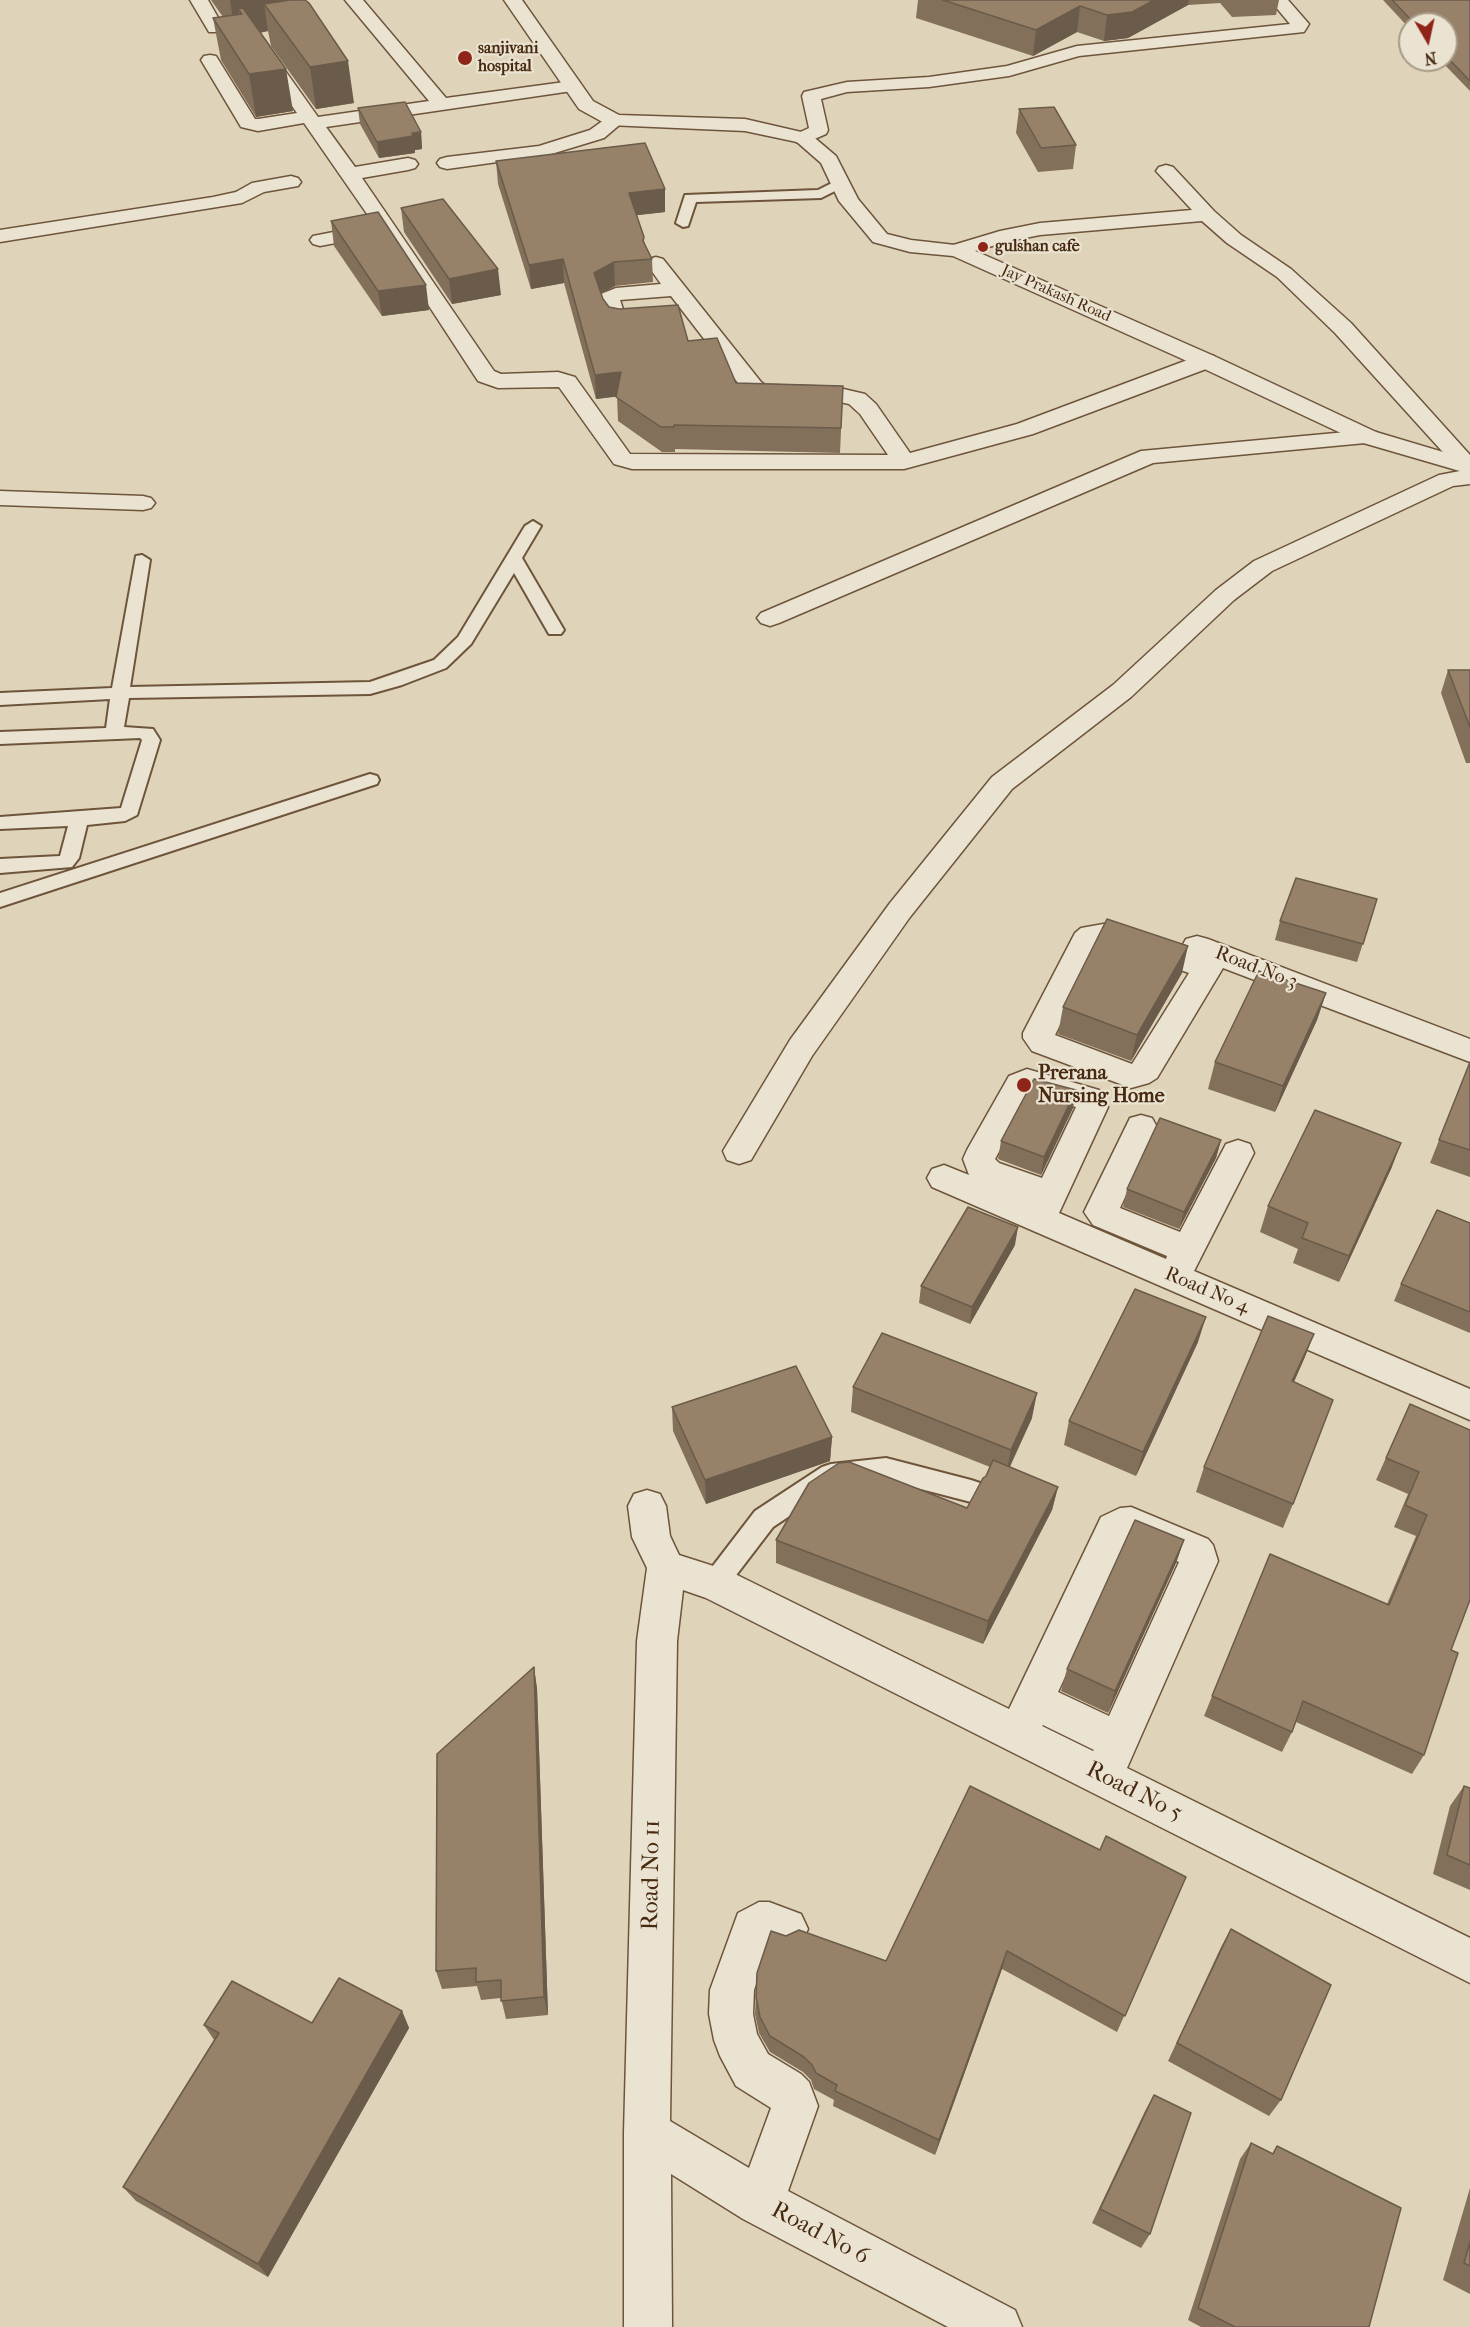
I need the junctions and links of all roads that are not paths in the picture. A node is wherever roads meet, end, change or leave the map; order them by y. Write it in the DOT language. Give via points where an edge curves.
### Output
graph roads {
  1 [pos="199,0"];
  2 [pos="354,0"];
  3 [pos="513,0"];
  4 [pos="1279,0"];
  5 [pos="215,28"];
  6 [pos="279,37"];
  7 [pos="210,60"];
  8 [pos="572,86"];
  9 [pos="442,105"];
  10 [pos="312,120"];
  11 [pos="615,121"];
  12 [pos="803,138"];
  13 [pos="447,163"];
  14 [pos="408,164"];
  15 [pos="1166,171"];
  16 [pos="350,174"];
  17 [pos="291,182"];
  18 [pos="840,183"];
  19 [pos="1207,215"];
  20 [pos="683,224"];
  21 [pos="397,225"];
  22 [pos="0,236"];
  23 [pos="320,240"];
  24 [pos="957,250"];
  25 [pos="656,263"];
  26 [pos="675,289"];
  27 [pos="681,320"];
  28 [pos="1206,361"];
  29 [pos="1368,437"];
  30 [pos="904,462"];
  31 [pos="1469,470"];
  32 [pos="0,498"];
  33 [pos="143,503"];
  34 [pos="533,526"];
  35 [pos="514,559"];
  36 [pos="142,560"];
  37 [pos="770,618"];
  38 [pos="555,630"];
  39 [pos="120,693"];
  40 [pos="0,699"];
  41 [pos="114,733"];
  42 [pos="0,738"];
  43 [pos="370,780"];
  44 [pos="79,819"];
  45 [pos="0,823"];
  46 [pos="0,866"];
  47 [pos="0,900"];
  48 [pos="1142,924"];
  49 [pos="1212,960"];
  50 [pos="1470,1051"];
  51 [pos="1141,1127"];
  52 [pos="739,1150"];
  53 [pos="1238,1153"];
  54 [pos="944,1178"];
  55 [pos="1181,1263"];
  56 [pos="1470,1405"];
  57 [pos="971,1491"];
  58 [pos="647,1506"];
  59 [pos="666,1568"];
  60 [pos="715,1583"];
  61 [pos="1026,1718"];
  62 [pos="1110,1759"];
  63 [pos="786,1929"];
  64 [pos="1470,1961"];
  65 [pos="646,2133"];
  66 [pos="760,2202"];
  67 [pos="648,2327"];
  68 [pos="998,2327"];
  1 -- 5 [label="street"];
  2 -- 9 [label="street"];
  3 -- 8 [label="street, Jay Prakash Road"];
  4 -- 12 [label="street" via="1300,24 1298,28 1077,51 1009,71 929,82 848,87 811,96 819,130"];
  6 -- 10 [label="street" via="250,42"];
  7 -- 10 [label="street" via="248,123"];
  8 -- 9 [label="street"];
  8 -- 11 [label="street, Jay Prakash Road" via="586,105"];
  9 -- 10 [label="street"];
  10 -- 16 [label="street"];
  11 -- 12 [label="street, Jay Prakash Road" via="745,125"];
  11 -- 13 [label="street" via="597,134 541,151"];
  12 -- 18 [label="street, Jay Prakash Road" via="829,160"];
  14 -- 16 [label="street"];
  15 -- 19 [label="street"];
  16 -- 21 [label="street"];
  17 -- 22 [label="street" via="259,187 242,197 213,203"];
  18 -- 20 [label="lane" via="821,194 690,198"];
  18 -- 24 [label="street, Jay Prakash Road" via="849,201 880,238 910,246"];
  19 -- 24 [label="street" via="1040,229"];
  19 -- 31 [label="street" via="1284,273 1343,328"];
  21 -- 23 [label="street"];
  21 -- 30 [label="street" via="486,376 498,381 567,382 622,459 640,463"];
  24 -- 28 [label="street, Jay Prakash Road"];
  25 -- 26 [label="street"];
  26 -- 27 [label="street"];
  26 -- 27 [label="street" via="608,298 620,325"];
  27 -- 30 [label="street" via="760,392 835,394 857,399"];
  28 -- 29 [label="street, Jay Prakash Road"];
  28 -- 30 [label="street" via="1025,429"];
  29 -- 31 [label="street, Jay Prakash Road"];
  29 -- 37 [label="street" via="1149,456"];
  31 -- 52 [label="street" via="1263,566 1225,595 1122,691 1002,783 900,910 808,1038"];
  32 -- 33 [label="street"];
  34 -- 35 [label="lane"];
  35 -- 38 [label="lane"];
  35 -- 39 [label="lane" via="465,640 440,664 396,681 370,688"];
  36 -- 39 [label="lane"];
  39 -- 40 [label="lane"];
  39 -- 41 [label="lane"];
  41 -- 42 [label="lane"];
  41 -- 44 [label="lane" via="146,733 151,740 130,811 120,817"];
  43 -- 47 [label="lane"];
  44 -- 45 [label="lane"];
  44 -- 46 [label="lane" via="65,862"];
  48 -- 49 [label="street, Road No 3"];
  49 -- 49 [label="street" via="1146,1070 1138,1075 1131,1076 1043,1043 1039,1038 1086,940 1092,935 1109,933"];
  49 -- 50 [label="street, Road No 3"];
  51 -- 55 [label="street" via="1101,1212 1105,1216 1148,1222"];
  53 -- 55 [label="street"];
  54 -- 55 [label="street, Road No 4" via="1046,1206"];
  55 -- 56 [label="street, Road No 4"];
  57 -- 60 [label="lane" via="886,1469 831,1475 764,1519"];
  58 -- 59 [label="street" via="651,1537"];
  59 -- 60 [label="street"];
  59 -- 65 [label="street, Road No 11" via="657,1641"];
  60 -- 61 [label="street, Road No 5" via="798,1624"];
  61 -- 62 [label="street, Road No 5"];
  61 -- 62 [label="street" via="1114,1529 1131,1524 1194,1551 1199,1561"];
  62 -- 64 [label="street, Road No 5"];
  63 -- 66 [label="street" via="769,1924 753,1928 732,1990 736,2040 752,2070 785,2090 795,2106"];
  65 -- 66 [label="street, Road No 6"];
  65 -- 67 [label="street, Road No 11"];
  66 -- 68 [label="street, Road No 6"];
}
